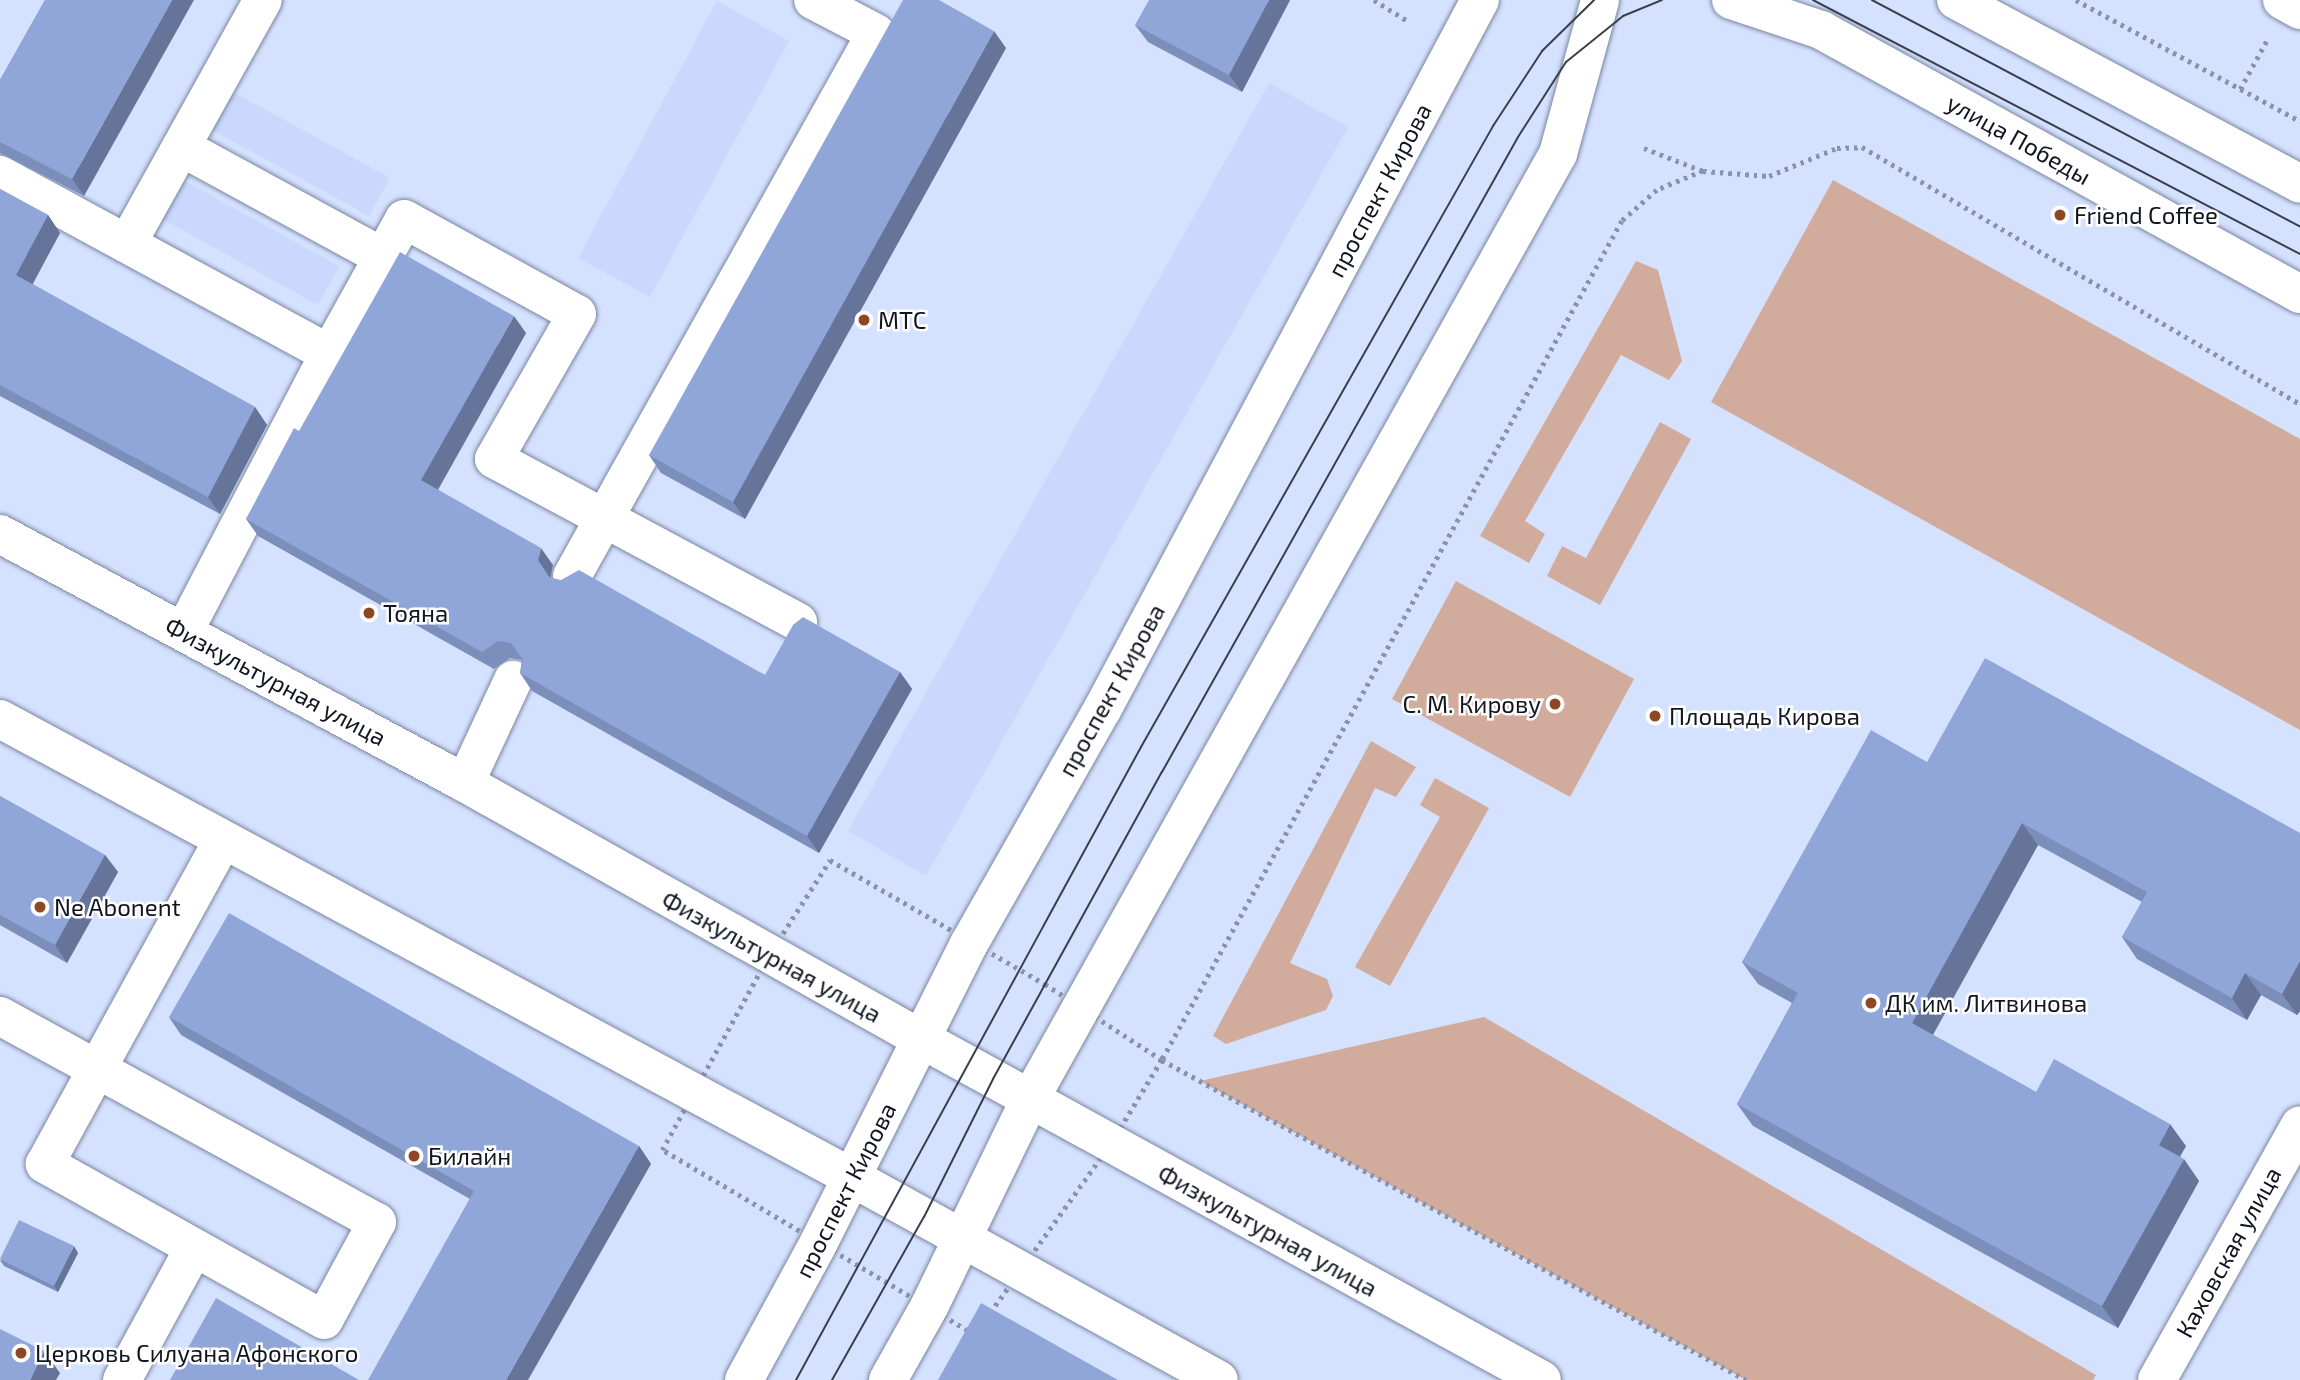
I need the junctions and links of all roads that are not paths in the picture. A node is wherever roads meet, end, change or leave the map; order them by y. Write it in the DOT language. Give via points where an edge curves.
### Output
graph roads {
  1 [pos="263,0"];
  2 [pos="813,0"];
  3 [pos="1480,0"];
  4 [pos="1600,0"];
  5 [pos="1731,0"];
  6 [pos="1963,2"];
  7 [pos="181,147"];
  8 [pos="0,175"];
  9 [pos="2300,184"];
  10 [pos="127,244"];
  11 [pos="383,257"];
  12 [pos="2300,294"];
  13 [pos="329,354"];
  14 [pos="604,518"];
  15 [pos="0,534"];
  16 [pos="572,576"];
  17 [pos="798,622"];
  18 [pos="184,631"];
  19 [pos="513,680"];
  20 [pos="0,719"];
  21 [pos="465,783"];
  22 [pos="223,839"];
  23 [pos="0,1016"];
  24 [pos="923,1041"];
  25 [pos="97,1069"];
  26 [pos="1030,1099"];
  27 [pos="2300,1125"];
  28 [pos="851,1177"];
  29 [pos="963,1238"];
  30 [pos="194,1248"];
  31 [pos="122,1380"];
  32 [pos="744,1380"];
  33 [pos="888,1380"];
  34 [pos="1219,1380"];
  35 [pos="1542,1380"];
  36 [pos="2157,1380"];
  1 -- 7 [label="main road"];
  2 -- 14 [label="main road" via="876,33"];
  3 -- 24 [label="main road, проспект Кирова" via="1109,698 970,942"];
  4 -- 26 [label="main road" via="1558,154"];
  5 -- 12 [label="main road, улица Победы" via="1821,30"];
  6 -- 9 [label="main road"];
  7 -- 10 [label="main road"];
  7 -- 11 [label="main road"];
  8 -- 10 [label="main road"];
  10 -- 13 [label="main road"];
  11 -- 13 [label="main road"];
  11 -- 14 [label="main road" via="404,219 577,314 494,459"];
  13 -- 18 [label="main road"];
  14 -- 16 [label="main road"];
  14 -- 17 [label="main road"];
  15 -- 18 [label="main road, Физкультурная улица"];
  18 -- 21 [label="main road, Физкультурная улица"];
  19 -- 21 [label="main road"];
  20 -- 22 [label="main road"];
  21 -- 24 [label="main road, Физкультурная улица"];
  22 -- 25 [label="main road"];
  22 -- 28 [label="main road"];
  23 -- 25 [label="main road"];
  24 -- 26 [label="main road, Физкультурная улица"];
  24 -- 28 [label="main road, проспект Кирова"];
  25 -- 30 [label="main road" via="45,1164"];
  25 -- 30 [label="main road" via="377,1222 324,1320"];
  26 -- 29 [label="main road"];
  26 -- 35 [label="main road, Физкультурная улица"];
  27 -- 36 [label="main road, Каховская улица"];
  28 -- 29 [label="main road"];
  28 -- 32 [label="main road, проспект Кирова"];
  29 -- 33 [label="main road"];
  29 -- 34 [label="main road"];
  30 -- 31 [label="main road"];
}
